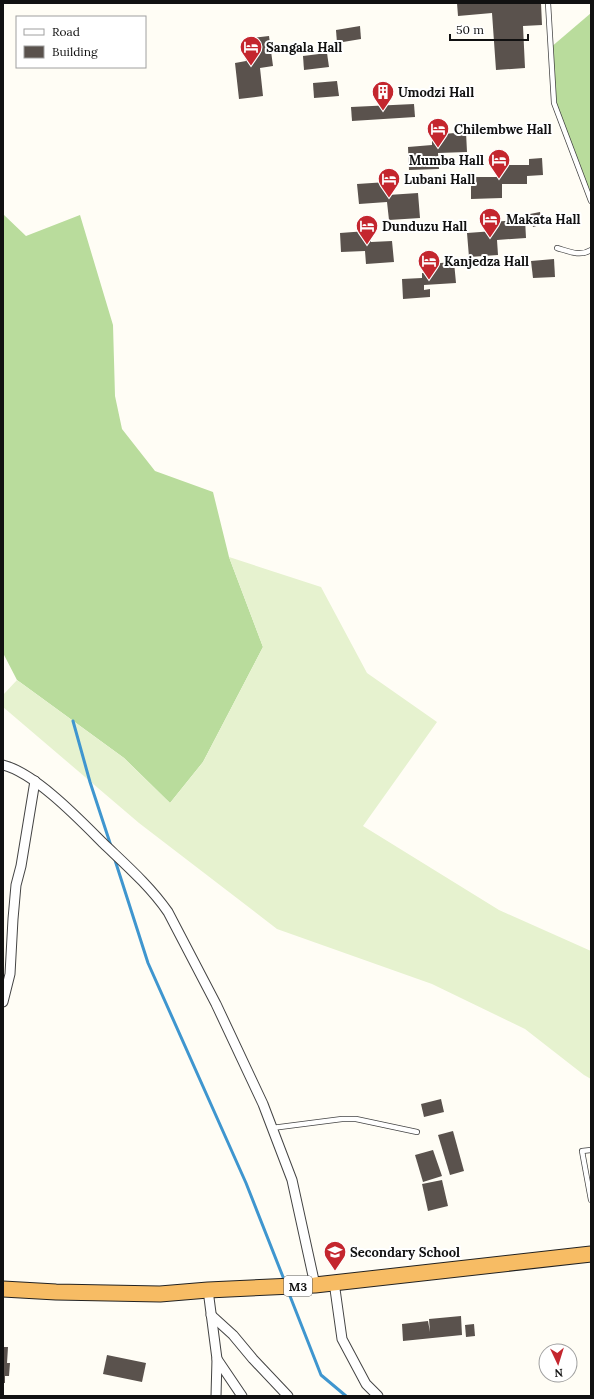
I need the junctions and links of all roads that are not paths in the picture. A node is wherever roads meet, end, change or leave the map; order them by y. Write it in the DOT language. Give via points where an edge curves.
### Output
graph roads {
  1 [pos="548,3"];
  2 [pos="591,201"];
  3 [pos="556,248"];
  4 [pos="591,250"];
  5 [pos="3,765"];
  6 [pos="35,781"];
  7 [pos="3,1002"];
  8 [pos="272,1128"];
  9 [pos="417,1132"];
  10 [pos="591,1150"];
  11 [pos="591,1200"];
  12 [pos="591,1254"];
  13 [pos="334,1282"];
  14 [pos="315,1285"];
  15 [pos="3,1290"];
  16 [pos="208,1290"];
  17 [pos="211,1315"];
  18 [pos="217,1359"];
  19 [pos="216,1396"];
  20 [pos="242,1396"];
  21 [pos="288,1396"];
  22 [pos="378,1396"];
  1 -- 2 [label="lane" via="554,103"];
  3 -- 4 [label="lane" via="579,254"];
  5 -- 6 [label="street"];
  6 -- 7 [label="street" via="16,885 10,974"];
  6 -- 8 [label="street" via="80,820 158,897 216,1004"];
  8 -- 9 [label="lane" via="342,1119"];
  8 -- 14 [label="street" via="292,1180"];
  10 -- 11 [label="lane" via="582,1151"];
  12 -- 13 [label="highway, M3"];
  13 -- 14 [label="highway, M3"];
  13 -- 22 [label="street" via="342,1339 366,1384"];
  14 -- 16 [label="highway, M3"];
  15 -- 16 [label="highway, M3" via="160,1294"];
  16 -- 17 [label="street"];
  17 -- 18 [label="street"];
  17 -- 21 [label="street" via="234,1335"];
  18 -- 19 [label="street"];
  18 -- 20 [label="street"];
}
